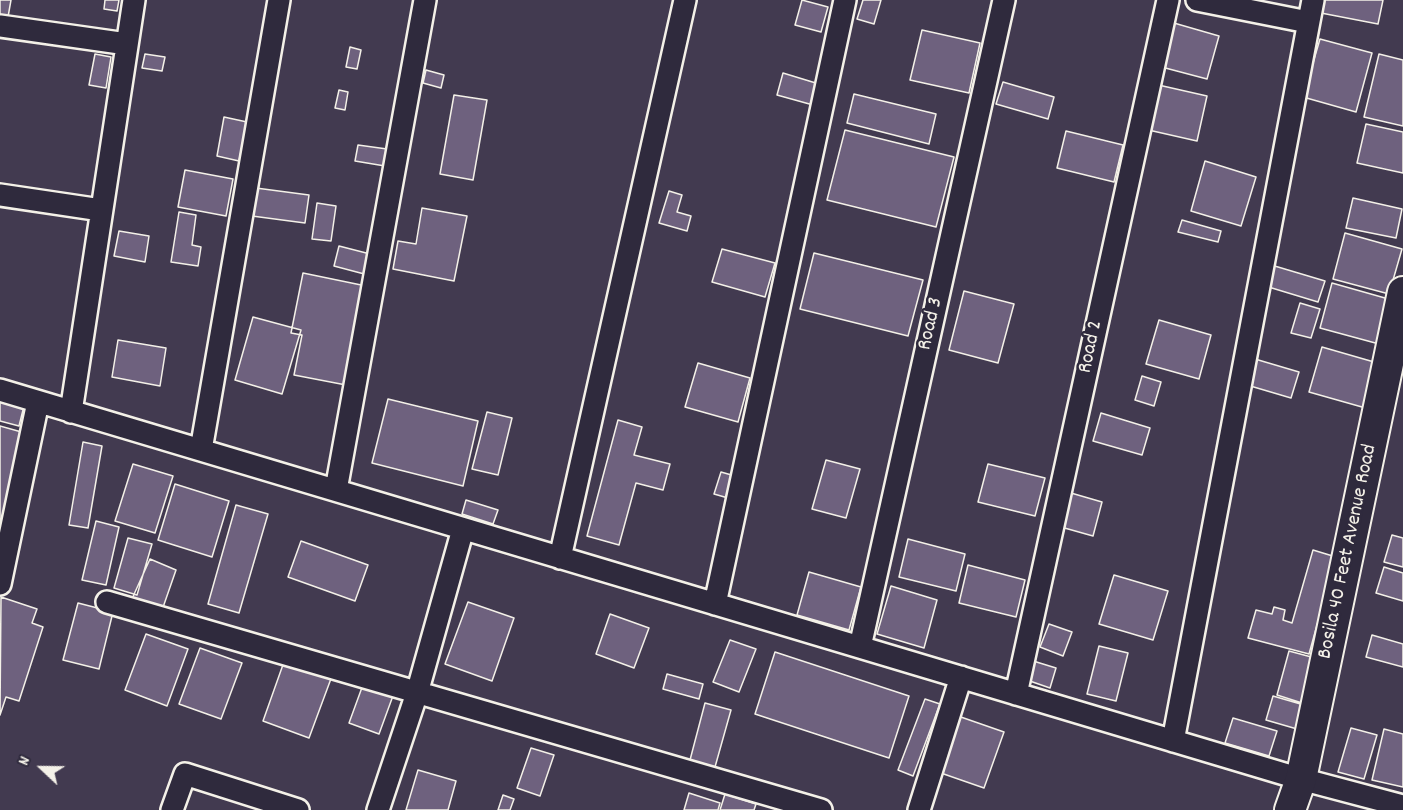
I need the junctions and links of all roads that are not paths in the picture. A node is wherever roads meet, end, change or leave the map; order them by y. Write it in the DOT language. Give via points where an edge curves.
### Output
graph roads {
  1 [pos="134,0"];
  2 [pos="279,0"];
  3 [pos="425,0"];
  4 [pos="685,0"];
  5 [pos="845,0"];
  6 [pos="1004,0"];
  7 [pos="1168,0"];
  8 [pos="1197,0"];
  9 [pos="1313,0"];
  10 [pos="1308,22"];
  11 [pos="0,26"];
  12 [pos="127,44"];
  13 [pos="0,195"];
  14 [pos="102,210"];
  15 [pos="1403,292"];
  16 [pos="0,390"];
  17 [pos="38,402"];
  18 [pos="71,412"];
  19 [pos="201,450"];
  20 [pos="336,490"];
  21 [pos="463,529"];
  22 [pos="560,558"];
  23 [pos="0,584"];
  24 [pos="107,602"];
  25 [pos="715,604"];
  26 [pos="860,647"];
  27 [pos="961,677"];
  28 [pos="417,693"];
  29 [pos="1016,694"];
  30 [pos="1173,741"];
  31 [pos="1301,779"];
  32 [pos="1403,806"];
  33 [pos="172,810"];
  34 [pos="298,810"];
  35 [pos="378,810"];
  36 [pos="820,810"];
  37 [pos="919,810"];
  38 [pos="1290,810"];
  1 -- 12 [label="street"];
  2 -- 19 [label="street"];
  3 -- 20 [label="street"];
  4 -- 22 [label="street"];
  5 -- 25 [label="street"];
  6 -- 26 [label="street, Road 3"];
  7 -- 29 [label="street, Road 2"];
  8 -- 10 [label="street"];
  9 -- 10 [label="street"];
  10 -- 30 [label="street"];
  11 -- 12 [label="street"];
  12 -- 14 [label="street"];
  13 -- 14 [label="street"];
  14 -- 18 [label="street"];
  15 -- 31 [label="street, Bosila 40 Feet Avenue Road"];
  16 -- 17 [label="street"];
  17 -- 18 [label="street"];
  17 -- 23 [label="street"];
  18 -- 19 [label="street"];
  19 -- 20 [label="street"];
  20 -- 21 [label="street"];
  21 -- 22 [label="street"];
  21 -- 28 [label="street"];
  22 -- 25 [label="street"];
  24 -- 28 [label="street"];
  25 -- 26 [label="street"];
  26 -- 27 [label="street"];
  27 -- 29 [label="street"];
  27 -- 37 [label="street"];
  28 -- 35 [label="street"];
  28 -- 36 [label="street"];
  29 -- 30 [label="street"];
  30 -- 31 [label="street"];
  31 -- 32 [label="street"];
  31 -- 38 [label="street, Bosila 40 Feet Avenue Road"];
  33 -- 34 [label="street" via="184,774"];
}
